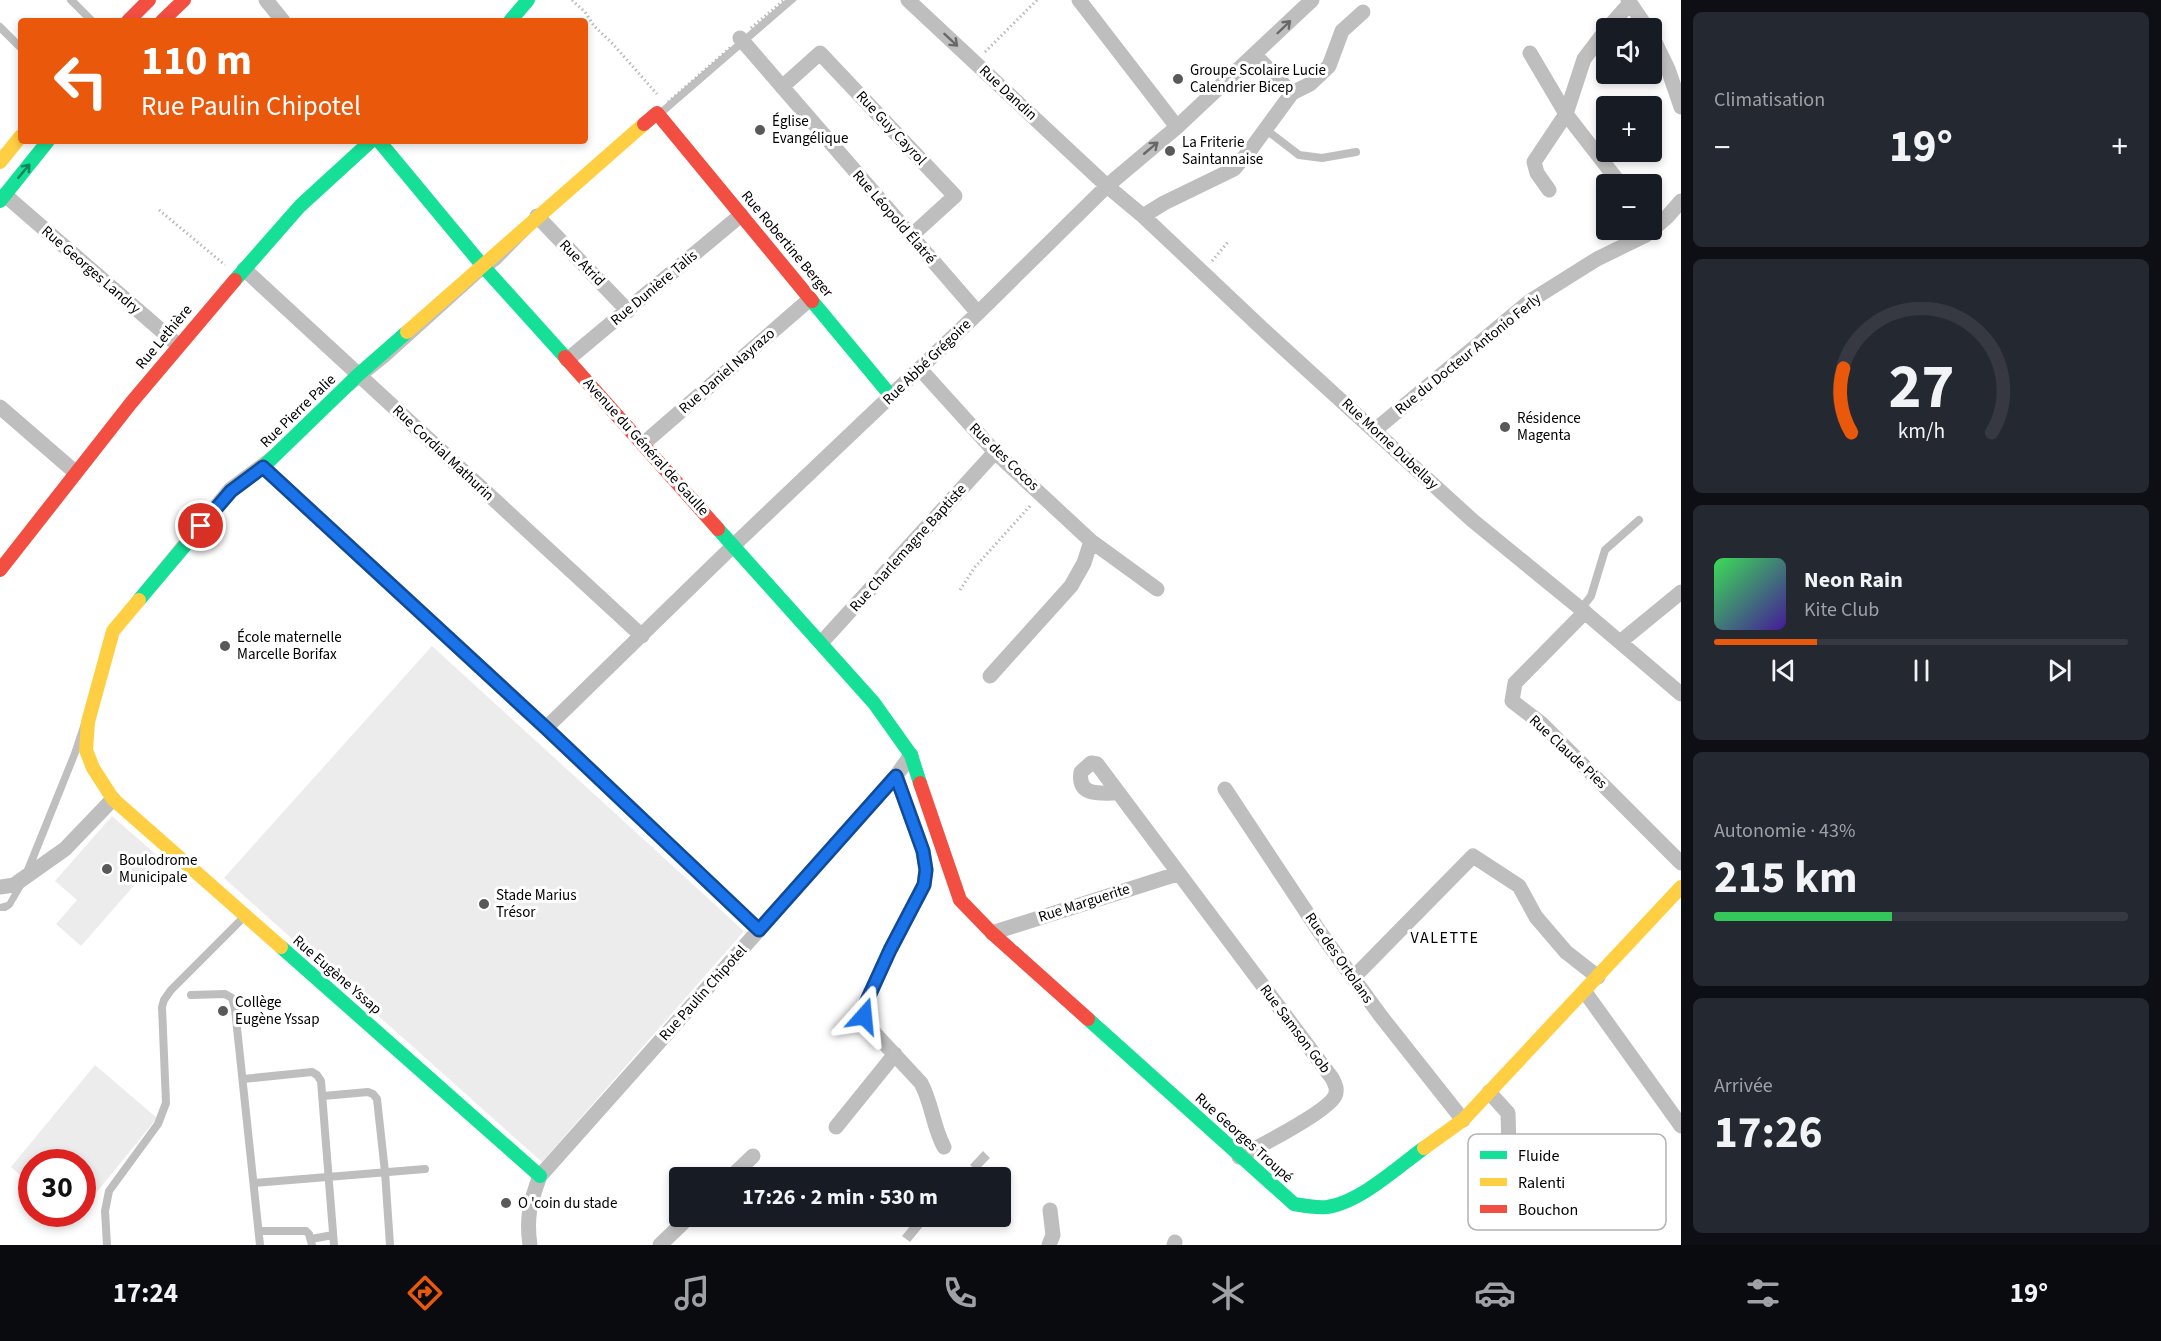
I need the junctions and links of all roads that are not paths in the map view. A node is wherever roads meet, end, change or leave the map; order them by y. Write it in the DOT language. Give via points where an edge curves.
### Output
graph roads {
  1 [pos="71,0"];
  2 [pos="184,0"];
  3 [pos="266,0"];
  4 [pos="528,0"];
  5 [pos="908,0"];
  6 [pos="1079,0"];
  7 [pos="1312,0"];
  8 [pos="1629,2"];
  9 [pos="140,3"];
  10 [pos="1363,12"];
  11 [pos="89,18"];
  12 [pos="130,18"];
  13 [pos="165,18"];
  14 [pos="281,18"];
  15 [pos="513,18"];
  16 [pos="1616,18"];
  17 [pos="1640,18"];
  18 [pos="0,27"];
  19 [pos="740,38"];
  20 [pos="1596,43"];
  21 [pos="18,45"];
  22 [pos="1530,53"];
  23 [pos="1255,55"];
  24 [pos="1662,57"];
  25 [pos="782,87"];
  26 [pos="1292,93"];
  27 [pos="1681,107"];
  28 [pos="661,109"];
  29 [pos="1566,114"];
  30 [pos="1177,126"];
  31 [pos="1265,129"];
  32 [pos="18,140"];
  33 [pos="46,144"];
  34 [pos="368,144"];
  35 [pos="381,144"];
  36 [pos="1356,152"];
  37 [pos="0,162"];
  38 [pos="1613,174"];
  39 [pos="1107,186"];
  40 [pos="1549,190"];
  41 [pos="2,198"];
  42 [pos="1681,201"];
  43 [pos="741,215"];
  44 [pos="537,216"];
  45 [pos="1143,216"];
  46 [pos="911,236"];
  47 [pos="482,265"];
  48 [pos="241,272"];
  49 [pos="810,298"];
  50 [pos="628,310"];
  51 [pos="978,313"];
  52 [pos="178,345"];
  53 [pos="567,360"];
  54 [pos="920,369"];
  55 [pos="358,375"];
  56 [pos="891,396"];
  57 [pos="0,407"];
  58 [pos="1375,430"];
  59 [pos="643,444"];
  60 [pos="995,452"];
  61 [pos="263,467"];
  62 [pos="75,472"];
  63 [pos="1639,520"];
  64 [pos="1091,541"];
  65 [pos="734,545"];
  66 [pos="1,567"];
  67 [pos="1157,589"];
  68 [pos="1681,592"];
  69 [pos="1583,610"];
  70 [pos="642,636"];
  71 [pos="1620,642"];
  72 [pos="821,643"];
  73 [pos="990,676"];
  74 [pos="1681,694"];
  75 [pos="546,728"];
  76 [pos="911,755"];
  77 [pos="896,776"];
  78 [pos="1225,789"];
  79 [pos="1118,793"];
  80 [pos="113,799"];
  81 [pos="1681,863"];
  82 [pos="1177,874"];
  83 [pos="1681,886"];
  84 [pos="0,887"];
  85 [pos="245,916"];
  86 [pos="759,930"];
  87 [pos="992,933"];
  88 [pos="1598,977"];
  89 [pos="1353,978"];
  90 [pos="1585,992"];
  91 [pos="191,995"];
  92 [pos="895,1054"];
  93 [pos="243,1079"];
  94 [pos="1489,1092"];
  95 [pos="323,1096"];
  96 [pos="1463,1120"];
  97 [pos="1681,1126"];
  98 [pos="836,1127"];
  99 [pos="1509,1134"];
  100 [pos="944,1147"];
  101 [pos="753,1156"];
  102 [pos="1239,1156"];
  103 [pos="742,1167"];
  104 [pos="425,1169"];
  105 [pos="385,1172"];
  106 [pos="540,1176"];
  107 [pos="329,1177"];
  108 [pos="254,1183"];
  109 [pos="1050,1210"];
  110 [pos="679,1227"];
  111 [pos="258,1231"];
  112 [pos="333,1234"];
  113 [pos="312,1242"];
  114 [pos="529,1244"];
  115 [pos="106,1245"];
  116 [pos="260,1245"];
  117 [pos="334,1245"];
  118 [pos="390,1245"];
  119 [pos="660,1245"];
  120 [pos="1049,1245"];
  1 -- 11 [label="lane"];
  2 -- 13 [label="street"];
  3 -- 14 [label="street"];
  4 -- 15 [label="street"];
  5 -- 39 [label="street, Rue Dandin, one-way"];
  6 -- 30 [label="street"];
  23 -- 7 [label="street, Rue Abbé Grégoire, one-way"];
  8 -- 16 [label="street"];
  8 -- 17 [label="street"];
  9 -- 12 [label="street"];
  10 -- 26 [label="street" via="1342,31 1329,66 1310,84"];
  18 -- 21 [label="lane"];
  19 -- 25 [label="street, Rue Léopold Élatré"];
  20 -- 29 [label="street" via="1584,59"];
  22 -- 29 [label="street"];
  23 -- 26 [label="street"];
  23 -- 30 [label="street, Rue Abbé Grégoire"];
  24 -- 27 [label="street"];
  25 -- 46 [label="street, Rue Léopold Élatré"];
  25 -- 46 [label="street, Rue Guy Cayrol" via="820,53 955,196"];
  26 -- 31 [label="street"];
  28 -- 43 [label="street, Rue Robertine Berger"];
  28 -- 44 [label="street, Rue Pierre Palie"];
  29 -- 38 [label="street"];
  29 -- 40 [label="street" via="1534,162"];
  39 -- 30 [label="street, Rue Abbé Grégoire, one-way"];
  31 -- 36 [label="lane" via="1299,155 1322,158"];
  31 -- 45 [label="street" via="1234,169"];
  32 -- 37 [label="street"];
  41 -- 33 [label="street, one-way"];
  34 -- 48 [label="street, Rue Lethière" via="300,206"];
  35 -- 47 [label="street, Avenue du Général de Gaulle"];
  39 -- 45 [label="street, Rue Morne Dubellay"];
  39 -- 51 [label="street, Rue Abbé Grégoire"];
  41 -- 52 [label="street, Rue Georges Landry"];
  42 -- 58 [label="street, Rue du Docteur Antonio Ferly" via="1646,235 1597,259 1530,301"];
  43 -- 49 [label="street, Rue Robertine Berger"];
  43 -- 50 [label="street, Rue Dunière Talis"];
  44 -- 47 [label="street, Rue Pierre Palie"];
  44 -- 50 [label="street, Rue Atrid"];
  45 -- 58 [label="street, Rue Morne Dubellay"];
  46 -- 51 [label="street, Rue Léopold Élatré"];
  47 -- 53 [label="street, Avenue du Général de Gaulle"];
  47 -- 55 [label="street, Rue Pierre Palie"];
  48 -- 52 [label="street, Rue Lethière"];
  48 -- 55 [label="street, Rue Cordial Mathurin"];
  49 -- 56 [label="street, Rue Robertine Berger"];
  49 -- 59 [label="street, Rue Daniel Nayrazo"];
  50 -- 53 [label="street, Rue Dunière Talis"];
  51 -- 54 [label="street, Rue Abbé Grégoire"];
  52 -- 62 [label="street, Rue Lethière"];
  53 -- 59 [label="street, Avenue du Général de Gaulle"];
  54 -- 56 [label="street, Rue Abbé Grégoire"];
  54 -- 60 [label="street, Rue des Cocos"];
  55 -- 61 [label="street, Rue Pierre Palie"];
  55 -- 70 [label="street, Rue Cordial Mathurin"];
  56 -- 65 [label="street, Rue Abbé Grégoire"];
  57 -- 62 [label="street"];
  58 -- 69 [label="street, Rue Morne Dubellay" via="1472,520"];
  59 -- 65 [label="street, Avenue du Général de Gaulle"];
  60 -- 64 [label="street, Rue des Cocos"];
  60 -- 72 [label="street, Rue Charlemagne Baptiste"];
  61 -- 75 [label="street"];
  61 -- 80 [label="street, Rue Pierre Palie" via="231,491 113,631 88,722 86,750"];
  62 -- 66 [label="street, Rue Lethière"];
  63 -- 69 [label="lane" via="1605,550"];
  64 -- 67 [label="street, Rue des Cocos"];
  64 -- 73 [label="street" via="1071,586"];
  65 -- 70 [label="street, Rue Abbé Grégoire"];
  65 -- 72 [label="street, Avenue du Général de Gaulle"];
  68 -- 71 [label="street"];
  69 -- 71 [label="street, Rue Morne Dubellay"];
  69 -- 81 [label="street, Rue Claude Pies" via="1515,683 1512,701 1542,724"];
  70 -- 75 [label="street, Rue Abbé Grégoire"];
  71 -- 74 [label="street, Rue Morne Dubellay"];
  72 -- 76 [label="street, Avenue du Général de Gaulle" via="874,703"];
  75 -- 86 [label="street"];
  76 -- 77 [label="street, Rue Paulin Chipotel"];
  76 -- 87 [label="street, Rue Georges Troupé" via="956,892"];
  77 -- 86 [label="street, Rue Paulin Chipotel"];
  77 -- 92 [label="street" via="923,851 924,885 864,1007 868,1026"];
  78 -- 89 [label="street, Rue des Ortolans"];
  79 -- 82 [label="street"];
  80 -- 84 [label="street" via="65,849 14,885"];
  80 -- 85 [label="street, Rue Eugène Yssap"];
  82 -- 87 [label="street, Rue Marguerite"];
  82 -- 102 [label="street, Rue Samson Gob" via="1336,1086 1330,1102 1299,1124"];
  83 -- 88 [label="street, Rue Georges Troupé"];
  85 -- 106 [label="street, Rue Eugène Yssap"];
  85 -- 115 [label="lane" via="164,1000 166,1103 158,1124 109,1191"];
  86 -- 106 [label="street, Rue Paulin Chipotel"];
  87 -- 102 [label="street, Rue Georges Troupé"];
  88 -- 89 [label="street" via="1566,952 1536,917 1519,886 1473,856"];
  88 -- 90 [label="street, Rue Georges Troupé"];
  89 -- 96 [label="street, Rue des Ortolans"];
  90 -- 94 [label="street, Rue Georges Troupé"];
  90 -- 97 [label="street"];
  91 -- 93 [label="lane" via="225,994 232,998"];
  92 -- 98 [label="street"];
  92 -- 100 [label="street" via="921,1083"];
  93 -- 95 [label="lane" via="312,1072 321,1081"];
  93 -- 108 [label="lane"];
  94 -- 96 [label="street, Rue Georges Troupé"];
  94 -- 99 [label="street" via="1508,1113"];
  95 -- 105 [label="lane" via="373,1094 377,1100"];
  95 -- 107 [label="lane"];
  96 -- 102 [label="street, Rue Georges Troupé" via="1364,1192 1328,1206 1294,1204"];
  101 -- 103 [label="street"];
  104 -- 105 [label="lane"];
  105 -- 107 [label="lane"];
  105 -- 118 [label="lane"];
  106 -- 114 [label="street, Rue Paulin Chipotel" via="530,1201"];
  107 -- 108 [label="lane"];
  107 -- 112 [label="lane"];
  108 -- 111 [label="lane"];
  109 -- 120 [label="street" via="1053,1235"];
  110 -- 119 [label="street"];
  111 -- 113 [label="lane" via="300,1230 309,1234"];
  111 -- 116 [label="lane"];
  112 -- 113 [label="lane"];
  112 -- 117 [label="lane"];
}
